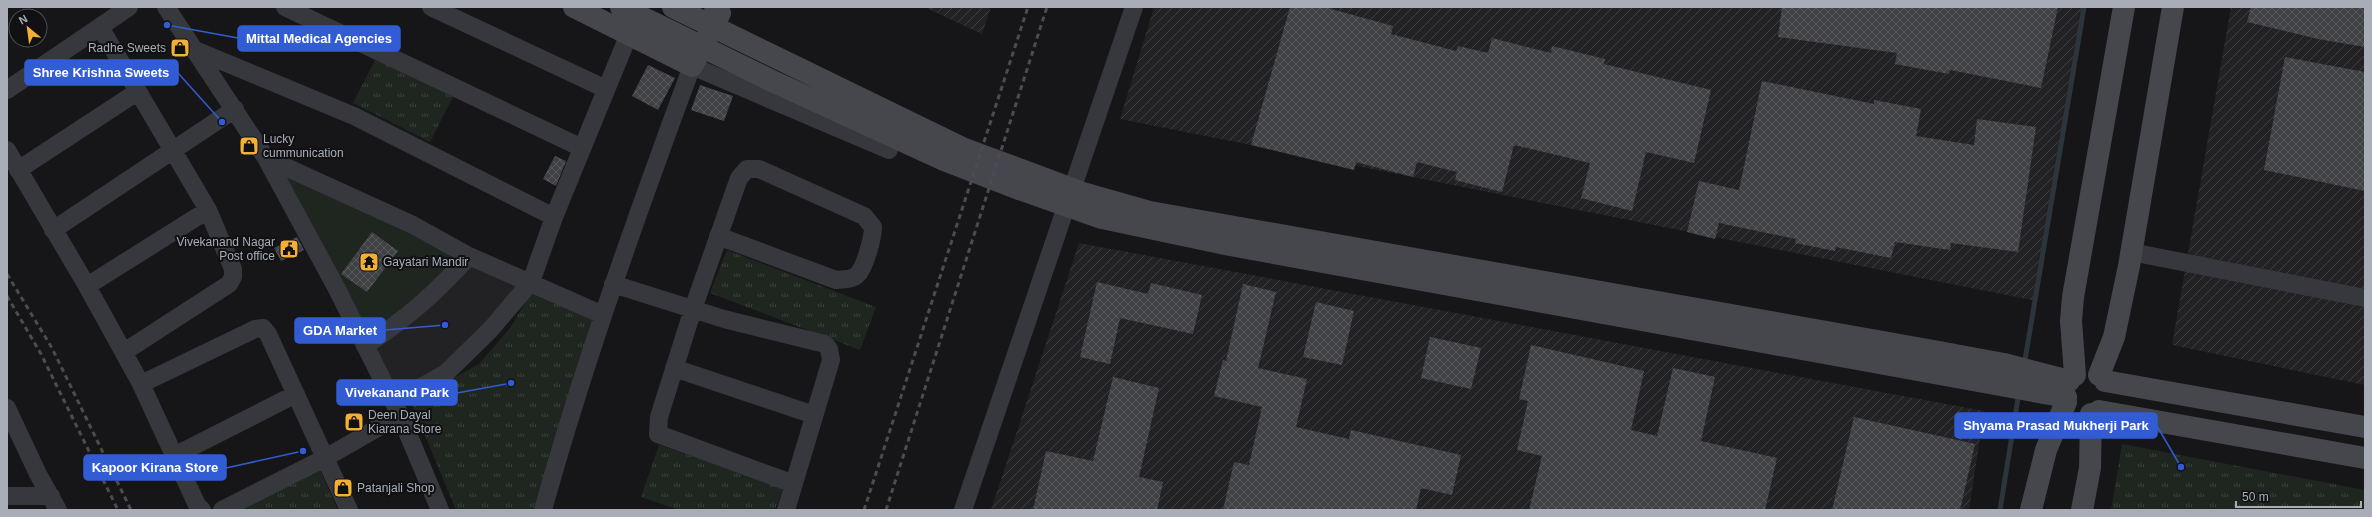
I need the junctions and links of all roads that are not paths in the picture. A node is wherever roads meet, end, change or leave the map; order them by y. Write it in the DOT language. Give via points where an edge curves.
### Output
graph roads {
  1 [pos="129,7"];
  2 [pos="166,7"];
  3 [pos="285,7"];
  4 [pos="431,7"];
  5 [pos="574,7"];
  6 [pos="621,7"];
  7 [pos="673,7"];
  8 [pos="715,7"];
  9 [pos="1134,7"];
  10 [pos="2124,7"];
  11 [pos="2173,7"];
  12 [pos="100,27"];
  13 [pos="629,34"];
  14 [pos="195,50"];
  15 [pos="692,66"];
  16 [pos="606,89"];
  17 [pos="7,90"];
  18 [pos="137,92"];
  19 [pos="235,109"];
  20 [pos="582,148"];
  21 [pos="7,150"];
  22 [pos="889,150"];
  23 [pos="173,152"];
  24 [pos="266,158"];
  25 [pos="18,170"];
  26 [pos="208,210"];
  27 [pos="554,216"];
  28 [pos="53,230"];
  29 [pos="718,236"];
  30 [pos="2132,252"];
  31 [pos="469,256"];
  32 [pos="1376,262"];
  33 [pos="531,282"];
  34 [pos="613,284"];
  35 [pos="87,286"];
  36 [pos="2365,298"];
  37 [pos="693,309"];
  38 [pos="603,315"];
  39 [pos="365,346"];
  40 [pos="124,352"];
  41 [pos="674,368"];
  42 [pos="2102,378"];
  43 [pos="142,384"];
  44 [pos="2069,389"];
  45 [pos="296,394"];
  46 [pos="390,396"];
  47 [pos="7,408"];
  48 [pos="2095,413"];
  49 [pos="400,415"];
  50 [pos="814,415"];
  51 [pos="2365,427"];
  52 [pos="174,456"];
  53 [pos="325,458"];
  54 [pos="2365,458"];
  55 [pos="794,484"];
  56 [pos="17,501"];
  57 [pos="54,503"];
  58 [pos="202,510"];
  59 [pos="222,510"];
  60 [pos="349,510"];
  61 [pos="440,510"];
  62 [pos="543,510"];
  63 [pos="786,510"];
  64 [pos="963,510"];
  65 [pos="2031,510"];
  66 [pos="2082,510"];
  1 -- 12 [label="street"];
  2 -- 14 [label="street"];
  3 -- 20 [label="street"];
  4 -- 16 [label="street"];
  5 -- 13 [label="main road"];
  6 -- 32 [label="main road" via="770,80 944,160 1102,218 1160,231"];
  7 -- 32 [label="main road" via="962,148 1027,174 1150,212"];
  8 -- 15 [label="main road" via="720,13"];
  9 -- 64 [label="street"];
  10 -- 44 [label="main road" via="2073,297"];
  11 -- 30 [label="main road"];
  12 -- 17 [label="street"];
  12 -- 18 [label="street"];
  13 -- 15 [label="main road"];
  13 -- 16 [label="street"];
  14 -- 19 [label="street"];
  14 -- 27 [label="street" via="354,116"];
  15 -- 22 [label="street"];
  15 -- 34 [label="street"];
  16 -- 20 [label="street"];
  18 -- 23 [label="street"];
  18 -- 25 [label="street"];
  19 -- 23 [label="street"];
  19 -- 24 [label="street"];
  20 -- 27 [label="street"];
  21 -- 25 [label="street"];
  23 -- 26 [label="street"];
  23 -- 28 [label="street"];
  24 -- 31 [label="street" via="413,225"];
  24 -- 39 [label="street"];
  25 -- 28 [label="street"];
  26 -- 35 [label="street"];
  26 -- 40 [label="street" via="233,269 231,281"];
  27 -- 33 [label="street"];
  28 -- 35 [label="street"];
  29 -- 29 [label="street" via="738,178 747,169 759,169 864,216 873,227 873,238 858,274 850,279 836,280"];
  29 -- 37 [label="street"];
  30 -- 36 [label="street"];
  30 -- 42 [label="main road" via="2114,337"];
  31 -- 33 [label="street"];
  31 -- 39 [label="street" via="424,304"];
  32 -- 44 [label="main road"];
  33 -- 38 [label="street"];
  33 -- 46 [label="street" via="490,330 446,374 420,387"];
  34 -- 37 [label="street"];
  34 -- 38 [label="street"];
  35 -- 40 [label="street"];
  37 -- 41 [label="street"];
  37 -- 50 [label="street" via="825,344 831,360"];
  38 -- 62 [label="street"];
  39 -- 46 [label="street"];
  40 -- 43 [label="street"];
  41 -- 50 [label="street"];
  41 -- 55 [label="street" via="659,417 658,434"];
  42 -- 44 [label="main road" via="2083,372"];
  42 -- 48 [label="main road" via="2108,389 2108,397"];
  42 -- 51 [label="main road"];
  43 -- 45 [label="street" via="255,329 263,328"];
  43 -- 52 [label="street"];
  44 -- 48 [label="main road" via="2075,411 2082,414"];
  44 -- 65 [label="main road" via="2046,450"];
  45 -- 52 [label="street"];
  45 -- 53 [label="street"];
  46 -- 49 [label="street"];
  47 -- 57 [label="street"];
  48 -- 54 [label="main road"];
  48 -- 66 [label="main road" via="2090,468"];
  49 -- 53 [label="street"];
  49 -- 61 [label="street"];
  50 -- 55 [label="street"];
  52 -- 58 [label="street"];
  53 -- 59 [label="street"];
  53 -- 60 [label="street"];
  55 -- 63 [label="street"];
  56 -- 57 [label="street"];
}
